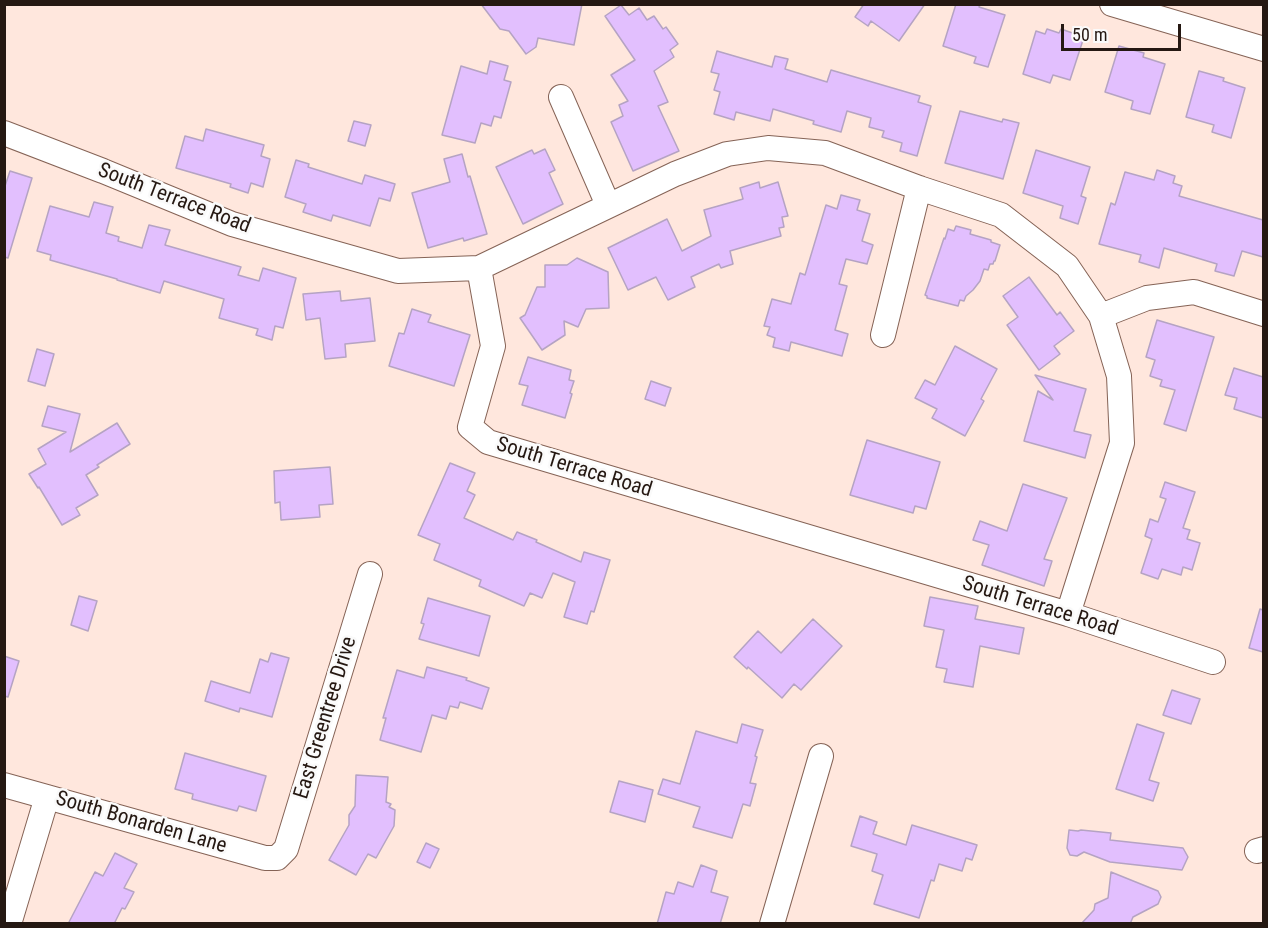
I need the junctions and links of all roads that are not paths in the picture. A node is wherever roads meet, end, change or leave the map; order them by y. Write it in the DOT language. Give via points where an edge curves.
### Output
graph roads {
  1 [pos="1112,4"];
  2 [pos="1263,49"];
  3 [pos="561,97"];
  4 [pos="4,133"];
  5 [pos="920,188"];
  6 [pos="608,205"];
  7 [pos="479,268"];
  8 [pos="1263,314"];
  9 [pos="1101,316"];
  10 [pos="883,335"];
  11 [pos="370,574"];
  12 [pos="1068,614"];
  13 [pos="1213,662"];
  14 [pos="821,756"];
  15 [pos="4,785"];
  16 [pos="47,797"];
  17 [pos="277,858"];
  18 [pos="9,924"];
  19 [pos="772,924"];
  1 -- 2 [label="street"];
  3 -- 6 [label="street"];
  4 -- 7 [label="street, South Terrace Road" via="232,224 398,271"];
  5 -- 6 [label="street" via="825,153 768,148 727,154"];
  5 -- 9 [label="street" via="1001,215 1067,266"];
  5 -- 10 [label="street"];
  6 -- 7 [label="street"];
  7 -- 12 [label="street, South Terrace Road" via="493,345 470,427 488,442"];
  8 -- 9 [label="street" via="1194,292 1147,298"];
  9 -- 12 [label="street" via="1119,376 1122,442"];
  11 -- 17 [label="street, East Greentree Drive" via="286,849"];
  12 -- 13 [label="street, South Terrace Road"];
  14 -- 19 [label="street"];
  15 -- 16 [label="street, South Bonarden Lane"];
  16 -- 17 [label="street, South Bonarden Lane" via="265,858"];
  16 -- 18 [label="street"];
}
